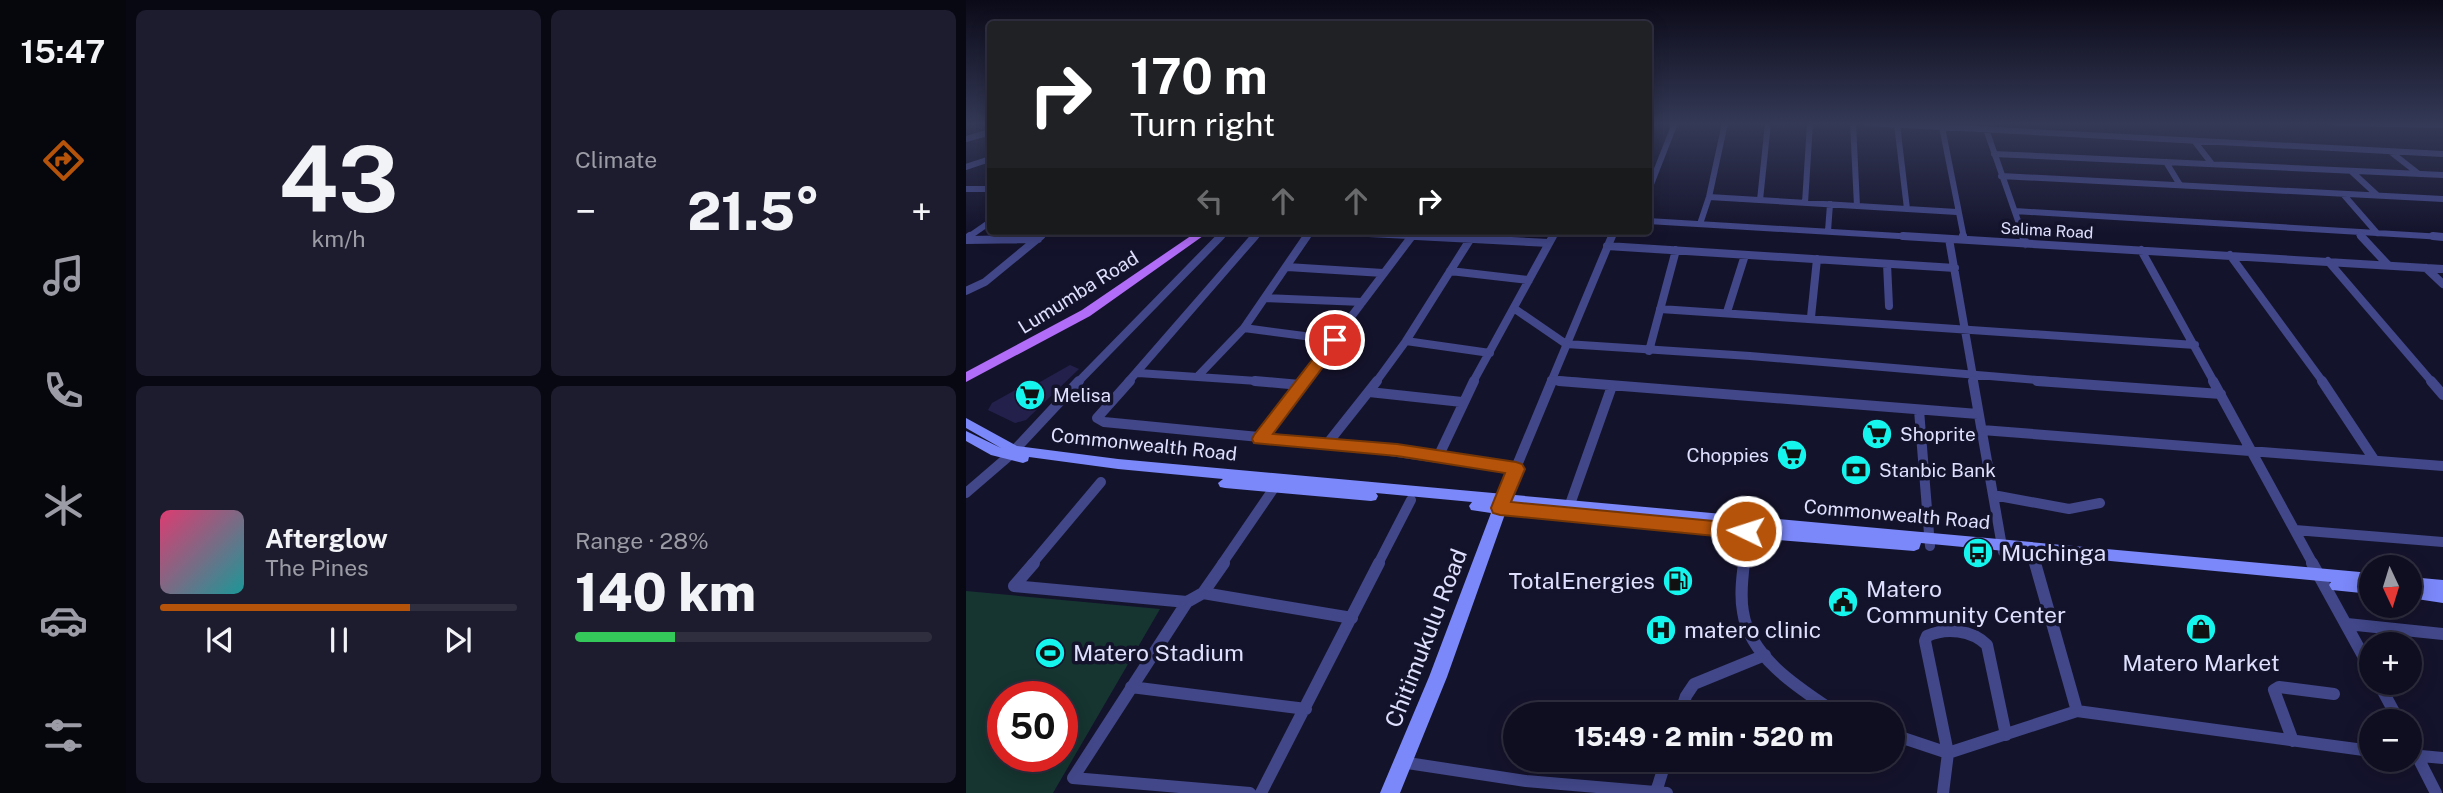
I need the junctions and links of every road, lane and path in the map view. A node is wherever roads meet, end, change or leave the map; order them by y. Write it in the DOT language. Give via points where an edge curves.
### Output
graph roads {
  1 [pos="987,160"];
  2 [pos="1661,160"];
  3 [pos="1717,160"];
  4 [pos="1764,160"];
  5 [pos="1808,160"];
  6 [pos="1855,160"];
  7 [pos="1901,160"];
  8 [pos="1948,160"];
  9 [pos="1996,160"];
  10 [pos="2128,160"];
  11 [pos="2209,160"];
  12 [pos="2401,160"];
  13 [pos="2166,162"];
  14 [pos="2212,164"];
  15 [pos="966,167"];
  16 [pos="2351,171"];
  17 [pos="2419,174"];
  18 [pos="2443,175"];
  19 [pos="2001,176"];
  20 [pos="1652,182"];
  21 [pos="2180,185"];
  22 [pos="966,189"];
  23 [pos="987,189"];
  24 [pos="2343,194"];
  25 [pos="2377,195"];
  26 [pos="1709,198"];
  27 [pos="2443,199"];
  28 [pos="1760,200"];
  29 [pos="1805,203"];
  30 [pos="1830,204"];
  31 [pos="1857,205"];
  32 [pos="1907,209"];
  33 [pos="2015,211"];
  34 [pos="1957,212"];
  35 [pos="1652,221"];
  36 [pos="987,224"];
  37 [pos="1700,224"];
  38 [pos="1828,230"];
  39 [pos="2358,233"];
  40 [pos="2377,233"];
  41 [pos="1043,235"];
  42 [pos="1184,235"];
  43 [pos="1199,235"];
  44 [pos="1222,235"];
  45 [pos="1257,235"];
  46 [pos="1306,235"];
  47 [pos="1413,235"];
  48 [pos="1437,235"];
  49 [pos="1554,235"];
  50 [pos="1613,235"];
  51 [pos="2443,237"];
  52 [pos="1471,238"];
  53 [pos="1038,239"];
  54 [pos="1949,239"];
  55 [pos="966,240"];
  56 [pos="1964,240"];
  57 [pos="1549,243"];
  58 [pos="2026,244"];
  59 [pos="1607,246"];
  60 [pos="1676,250"];
  61 [pos="2141,250"];
  62 [pos="1745,255"];
  63 [pos="2230,255"];
  64 [pos="1817,259"];
  65 [pos="2328,261"];
  66 [pos="1887,264"];
  67 [pos="2388,265"];
  68 [pos="1287,267"];
  69 [pos="1955,268"];
  70 [pos="2426,268"];
  71 [pos="2443,269"];
  72 [pos="1450,271"];
  73 [pos="1384,273"];
  74 [pos="1529,280"];
  75 [pos="2443,284"];
  76 [pos="966,291"];
  77 [pos="1266,298"];
  78 [pos="1362,302"];
  79 [pos="1889,306"];
  80 [pos="1515,309"];
  81 [pos="1660,309"];
  82 [pos="1727,313"];
  83 [pos="1811,317"];
  84 [pos="1244,328"];
  85 [pos="1964,329"];
  86 [pos="1335,340"];
  87 [pos="1406,341"];
  88 [pos="1566,344"];
  89 [pos="2195,345"];
  90 [pos="1649,351"];
  91 [pos="1490,354"];
  92 [pos="966,373"];
  93 [pos="1138,373"];
  94 [pos="1199,375"];
  95 [pos="1972,376"];
  96 [pos="966,378"];
  97 [pos="1551,380"];
  98 [pos="1300,385"];
  99 [pos="1612,386"];
  100 [pos="1369,392"];
  101 [pos="2221,394"];
  102 [pos="2443,395"];
  103 [pos="1462,401"];
  104 [pos="1919,410"];
  105 [pos="1978,414"];
  106 [pos="966,422"];
  107 [pos="1982,430"];
  108 [pos="966,435"];
  109 [pos="1260,439"];
  110 [pos="1327,444"];
  111 [pos="2251,451"];
  112 [pos="1012,453"];
  113 [pos="1438,455"];
  114 [pos="2375,461"];
  115 [pos="2443,466"];
  116 [pos="1516,469"];
  117 [pos="1101,482"];
  118 [pos="1274,488"];
  119 [pos="966,493"];
  120 [pos="1993,495"];
  121 [pos="1411,500"];
  122 [pos="2100,503"];
  123 [pos="1501,504"];
  124 [pos="1570,507"];
  125 [pos="1746,527"];
  126 [pos="2295,530"];
  127 [pos="1930,542"];
  128 [pos="2443,542"];
  129 [pos="2002,548"];
  130 [pos="2032,553"];
  131 [pos="2323,579"];
  132 [pos="2359,579"];
  133 [pos="2422,584"];
  134 [pos="2359,586"];
  135 [pos="2443,586"];
  136 [pos="1203,593"];
  137 [pos="2422,593"];
  138 [pos="2443,596"];
  139 [pos="1187,602"];
  140 [pos="1352,618"];
  141 [pos="2347,624"];
  142 [pos="2443,634"];
  143 [pos="2359,647"];
  144 [pos="1765,655"];
  145 [pos="1131,687"];
  146 [pos="2334,694"];
  147 [pos="1684,702"];
  148 [pos="1821,702"];
  149 [pos="1306,709"];
  150 [pos="2077,711"];
  151 [pos="2006,735"];
  152 [pos="1905,738"];
  153 [pos="2293,741"];
  154 [pos="2359,749"];
  155 [pos="1948,753"];
  156 [pos="2422,756"];
  157 [pos="2443,758"];
  158 [pos="1401,762"];
  159 [pos="2422,771"];
  160 [pos="1664,772"];
  161 [pos="1524,787"];
  162 [pos="1661,792"];
  163 [pos="1250,793"];
  164 [pos="1261,793"];
  165 [pos="1390,793"];
  166 [pos="1943,793"];
  167 [pos="2435,793"];
  1 -- 15 [label="street"];
  2 -- 20 [label="street"];
  3 -- 26 [label="street"];
  4 -- 28 [label="street"];
  5 -- 29 [label="street"];
  6 -- 31 [label="street"];
  7 -- 32 [label="street"];
  8 -- 34 [label="street"];
  9 -- 19 [label="street"];
  10 -- 13 [label="street"];
  11 -- 14 [label="street"];
  12 -- 17 [label="street"];
  13 -- 14 [label="street"];
  13 -- 21 [label="street"];
  14 -- 16 [label="street"];
  16 -- 17 [label="street"];
  16 -- 25 [label="street"];
  17 -- 18 [label="street"];
  19 -- 21 [label="street"];
  19 -- 33 [label="street"];
  21 -- 24 [label="street"];
  22 -- 23 [label="street"];
  24 -- 25 [label="street"];
  24 -- 40 [label="street"];
  25 -- 27 [label="street"];
  26 -- 28 [label="street"];
  26 -- 37 [label="street"];
  28 -- 29 [label="street"];
  29 -- 30 [label="street"];
  30 -- 31 [label="street"];
  30 -- 38 [label="street"];
  31 -- 32 [label="street"];
  32 -- 34 [label="street"];
  33 -- 39 [label="street"];
  33 -- 58 [label="street"];
  34 -- 56 [label="street"];
  35 -- 37 [label="street, Salima Road"];
  36 -- 55 [label="street"];
  37 -- 38 [label="street, Salima Road"];
  38 -- 54 [label="street, Salima Road"];
  39 -- 40 [label="street"];
  39 -- 67 [label="street"];
  40 -- 51 [label="street"];
  41 -- 53 [label="street"];
  42 -- 92 [label="main road, Lumumba Road" via="1042,333"];
  43 -- 96 [label="main road, Lumumba Road" via="1054,332"];
  44 -- 112 [label="street"];
  45 -- 93 [label="street"];
  46 -- 68 [label="street"];
  47 -- 73 [label="street"];
  48 -- 52 [label="street"];
  49 -- 57 [label="street"];
  50 -- 59 [label="street"];
  52 -- 57 [label="street"];
  52 -- 72 [label="street"];
  53 -- 55 [label="street"];
  53 -- 76 [label="street" via="985,282"];
  54 -- 56 [label="street, Salima Road"];
  54 -- 69 [label="street"];
  56 -- 58 [label="street, Salima Road"];
  57 -- 74 [label="street"];
  58 -- 61 [label="street, Salima Road"];
  59 -- 60 [label="street"];
  59 -- 88 [label="street"];
  60 -- 62 [label="street"];
  60 -- 81 [label="street"];
  61 -- 63 [label="street, Salima Road"];
  61 -- 89 [label="street"];
  62 -- 64 [label="street"];
  62 -- 82 [label="street"];
  63 -- 65 [label="street, Salima Road"];
  63 -- 114 [label="street"];
  64 -- 66 [label="street"];
  64 -- 83 [label="street"];
  65 -- 67 [label="street, Salima Road"];
  65 -- 102 [label="street"];
  66 -- 69 [label="street"];
  66 -- 79 [label="street"];
  67 -- 70 [label="street, Salima Road"];
  68 -- 73 [label="street"];
  68 -- 77 [label="street"];
  69 -- 85 [label="street"];
  70 -- 71 [label="street, Salima Road"];
  70 -- 75 [label="street"];
  72 -- 74 [label="street"];
  72 -- 87 [label="street"];
  73 -- 78 [label="street"];
  74 -- 80 [label="street"];
  77 -- 78 [label="street"];
  77 -- 84 [label="street"];
  78 -- 86 [label="street"];
  80 -- 88 [label="street"];
  80 -- 91 [label="street"];
  81 -- 82 [label="street"];
  81 -- 90 [label="street"];
  82 -- 83 [label="street"];
  83 -- 85 [label="street"];
  84 -- 86 [label="street"];
  84 -- 94 [label="street"];
  85 -- 89 [label="street"];
  85 -- 95 [label="street"];
  86 -- 98 [label="street"];
  87 -- 91 [label="street"];
  87 -- 100 [label="street"];
  88 -- 90 [label="street"];
  88 -- 97 [label="street"];
  89 -- 101 [label="street"];
  90 -- 95 [label="street"];
  91 -- 103 [label="street"];
  93 -- 94 [label="street"];
  93 -- 109 [label="street" via="1097,418"];
  94 -- 98 [label="street"];
  95 -- 101 [label="street"];
  95 -- 105 [label="street"];
  97 -- 99 [label="street"];
  97 -- 116 [label="street"];
  98 -- 109 [label="street"];
  99 -- 104 [label="street"];
  99 -- 124 [label="street"];
  100 -- 103 [label="street"];
  100 -- 110 [label="street"];
  101 -- 111 [label="street"];
  103 -- 113 [label="street"];
  104 -- 105 [label="street"];
  104 -- 127 [label="street"];
  105 -- 107 [label="street"];
  106 -- 112 [label="main road, Commonwealth Road"];
  107 -- 111 [label="street"];
  107 -- 120 [label="street"];
  108 -- 112 [label="main road, Commonwealth Road"];
  109 -- 110 [label="street"];
  110 -- 113 [label="street"];
  111 -- 114 [label="street"];
  111 -- 126 [label="street"];
  112 -- 118 [label="main road, Commonwealth Road"];
  112 -- 119 [label="street"];
  112 -- 123 [label="main road, Commonwealth Road"];
  113 -- 116 [label="street"];
  114 -- 115 [label="street"];
  116 -- 123 [label="street"];
  117 -- 139 [label="street" via="1014,586"];
  118 -- 121 [label="main road, Commonwealth Road"];
  118 -- 136 [label="street"];
  120 -- 122 [label="street" via="2069,509"];
  120 -- 129 [label="street"];
  121 -- 123 [label="main road, Commonwealth Road"];
  121 -- 140 [label="street"];
  123 -- 124 [label="main road, Commonwealth Road"];
  123 -- 125 [label="main road, Commonwealth Road"];
  123 -- 158 [label="main road, Chitimukulu Road" via="1438,677"];
  124 -- 125 [label="main road, Commonwealth Road"];
  125 -- 127 [label="main road, Commonwealth Road"];
  125 -- 144 [label="street" via="1743,615 1748,634"];
  126 -- 128 [label="street"];
  126 -- 131 [label="street"];
  127 -- 129 [label="main road, Commonwealth Road"];
  129 -- 130 [label="main road, Commonwealth Road"];
  129 -- 131 [label="main road, Commonwealth Road"];
  130 -- 131 [label="main road, Commonwealth Road"];
  130 -- 150 [label="street"];
  131 -- 132 [label="main road, Commonwealth Road"];
  131 -- 134 [label="main road, Commonwealth Road"];
  131 -- 141 [label="street"];
  133 -- 135 [label="main road"];
  136 -- 139 [label="street"];
  136 -- 140 [label="street"];
  137 -- 138 [label="main road"];
  139 -- 145 [label="street"];
  140 -- 149 [label="street"];
  141 -- 142 [label="street"];
  141 -- 143 [label="street"];
  144 -- 147 [label="street" via="1694,684"];
  144 -- 148 [label="street"];
  145 -- 149 [label="street"];
  145 -- 163 [label="street" via="1073,778"];
  146 -- 153 [label="street" via="2274,690"];
  149 -- 164 [label="street"];
  150 -- 151 [label="street"];
  150 -- 153 [label="street"];
  151 -- 155 [label="street"];
  151 -- 155 [label="street" via="1989,652 1982,639 1932,632 1926,641"];
  152 -- 155 [label="street"];
  153 -- 154 [label="street"];
  155 -- 166 [label="street"];
  156 -- 157 [label="street"];
  158 -- 161 [label="street"];
  158 -- 165 [label="main road, Chitimukulu Road"];
  159 -- 167 [label="street"];
  160 -- 162 [label="street"];
  161 -- 162 [label="street"];
}
